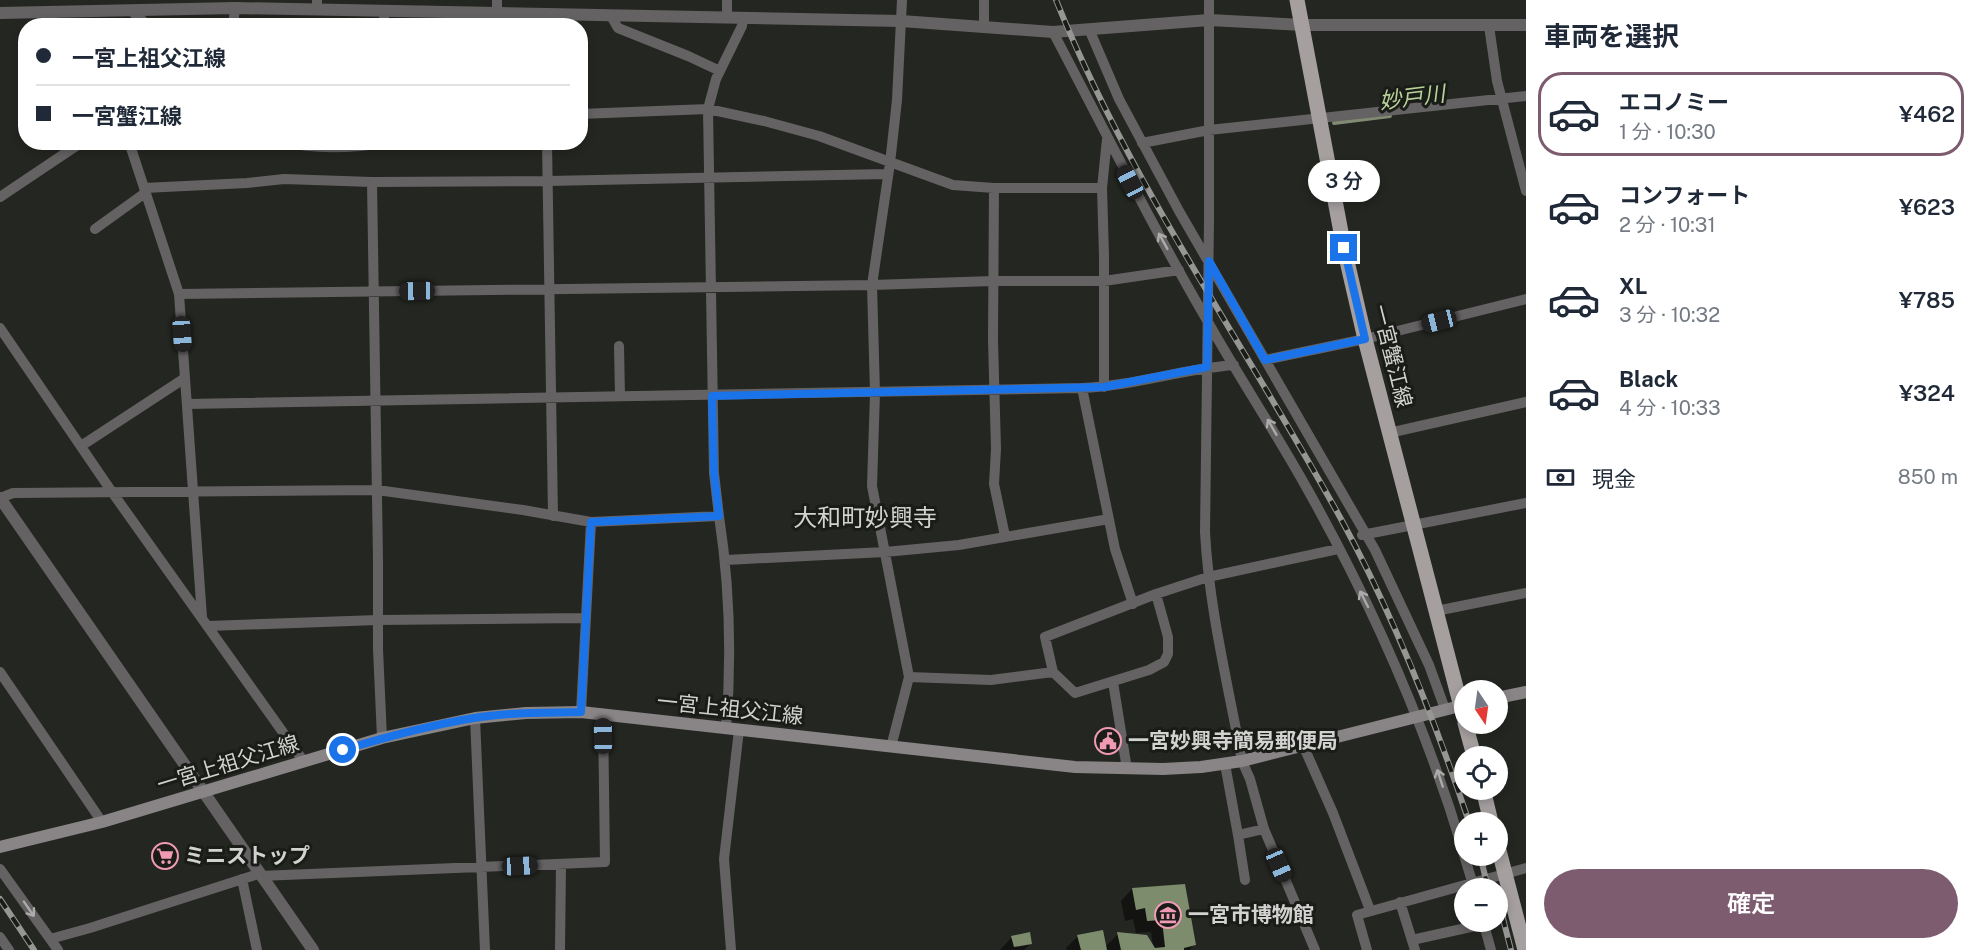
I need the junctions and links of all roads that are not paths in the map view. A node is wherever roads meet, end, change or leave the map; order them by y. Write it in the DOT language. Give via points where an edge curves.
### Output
graph roads {
  1 [pos="497,0"];
  2 [pos="727,0"];
  3 [pos="902,0"];
  4 [pos="984,0"];
  5 [pos="1209,0"];
  6 [pos="1298,0"];
  7 [pos="317,5"];
  8 [pos="135,7"];
  9 [pos="235,8"];
  10 [pos="384,11"];
  11 [pos="47,12"];
  12 [pos="0,13"];
  13 [pos="497,14"];
  14 [pos="611,16"];
  15 [pos="51,18"];
  16 [pos="234,18"];
  17 [pos="384,18"];
  18 [pos="727,18"];
  19 [pos="743,18"];
  20 [pos="1209,20"];
  21 [pos="901,21"];
  22 [pos="1303,25"];
  23 [pos="1526,25"];
  24 [pos="1489,26"];
  25 [pos="984,27"];
  26 [pos="1089,29"];
  27 [pos="1053,32"];
  28 [pos="720,71"];
  29 [pos="1526,96"];
  30 [pos="1502,98"];
  31 [pos="708,109"];
  32 [pos="588,114"];
  33 [pos="1319,117"];
  34 [pos="1209,130"];
  35 [pos="1107,139"];
  36 [pos="1142,143"];
  37 [pos="70,150"];
  38 [pos="132,150"];
  39 [pos="547,150"];
  40 [pos="889,168"];
  41 [pos="708,178"];
  42 [pos="548,181"];
  43 [pos="372,182"];
  44 [pos="994,188"];
  45 [pos="1101,188"];
  46 [pos="144,190"];
  47 [pos="1526,191"];
  48 [pos="0,197"];
  49 [pos="95,229"];
  50 [pos="1209,261"];
  51 [pos="1179,270"];
  52 [pos="993,281"];
  53 [pos="1104,281"];
  54 [pos="872,285"];
  55 [pos="711,287"];
  56 [pos="549,290"];
  57 [pos="373,292"];
  58 [pos="179,294"];
  59 [pos="1526,299"];
  60 [pos="1208,322"];
  61 [pos="0,328"];
  62 [pos="1365,339"];
  63 [pos="619,346"];
  64 [pos="1265,360"];
  65 [pos="1234,365"];
  66 [pos="1207,367"];
  67 [pos="185,378"];
  68 [pos="1104,387"];
  69 [pos="1082,388"];
  70 [pos="994,391"];
  71 [pos="874,393"];
  72 [pos="620,396"];
  73 [pos="712,396"];
  74 [pos="553,399"];
  75 [pos="374,401"];
  76 [pos="1526,402"];
  77 [pos="187,404"];
  78 [pos="1389,433"];
  79 [pos="81,446"];
  80 [pos="193,490"];
  81 [pos="377,490"];
  82 [pos="112,492"];
  83 [pos="0,498"];
  84 [pos="1526,502"];
  85 [pos="553,516"];
  86 [pos="719,516"];
  87 [pos="1109,519"];
  88 [pos="591,522"];
  89 [pos="1413,524"];
  90 [pos="1364,535"];
  91 [pos="1005,536"];
  92 [pos="1338,549"];
  93 [pos="885,552"];
  94 [pos="726,560"];
  95 [pos="1208,577"];
  96 [pos="1526,593"];
  97 [pos="1156,594"];
  98 [pos="1132,604"];
  99 [pos="1436,611"];
  100 [pos="586,618"];
  101 [pos="378,620"];
  102 [pos="205,621"];
  103 [pos="0,672"];
  104 [pos="1053,672"];
  105 [pos="909,677"];
  106 [pos="1113,682"];
  107 [pos="1454,688"];
  108 [pos="1526,692"];
  109 [pos="1508,696"];
  110 [pos="1454,703"];
  111 [pos="1454,711"];
  112 [pos="581,712"];
  113 [pos="603,715"];
  114 [pos="1417,716"];
  115 [pos="475,718"];
  116 [pos="726,728"];
  117 [pos="740,730"];
  118 [pos="382,738"];
  119 [pos="1303,745"];
  120 [pos="891,747"];
  121 [pos="1242,760"];
  122 [pos="304,762"];
  123 [pos="1225,764"];
  124 [pos="1127,769"];
  125 [pos="203,791"];
  126 [pos="102,822"];
  127 [pos="1454,822"];
  128 [pos="1264,830"];
  129 [pos="1238,836"];
  130 [pos="0,847"];
  131 [pos="561,864"];
  132 [pos="1503,866"];
  133 [pos="480,868"];
  134 [pos="1526,868"];
  135 [pos="0,869"];
  136 [pos="1505,873"];
  137 [pos="259,875"];
  138 [pos="1492,878"];
  139 [pos="242,879"];
  140 [pos="1245,880"];
  141 [pos="1454,889"];
  142 [pos="1400,902"];
  143 [pos="1371,910"];
  144 [pos="1454,932"];
  145 [pos="1486,932"];
  146 [pos="0,937"];
  147 [pos="50,939"];
  148 [pos="1414,945"];
  149 [pos="9,950"];
  150 [pos="58,950"];
  151 [pos="257,950"];
  152 [pos="313,950"];
  153 [pos="485,950"];
  154 [pos="560,950"];
  155 [pos="731,950"];
  156 [pos="1315,950"];
  157 [pos="1367,950"];
  158 [pos="1491,950"];
  159 [pos="1525,950"];
  1 -- 13 [label="street"];
  2 -- 18 [label="street"];
  3 -- 21 [label="street"];
  4 -- 25 [label="street"];
  5 -- 20 [label="street"];
  6 -- 22 [label="main road, 一宮蟹江線"];
  7 -- 9 [label="street"];
  7 -- 10 [label="street"];
  8 -- 9 [label="street"];
  8 -- 11 [label="street"];
  9 -- 16 [label="street"];
  10 -- 13 [label="street"];
  10 -- 17 [label="street"];
  11 -- 12 [label="street"];
  11 -- 15 [label="street"];
  13 -- 14 [label="street"];
  14 -- 18 [label="street"];
  14 -- 28 [label="street" via="618,28"];
  18 -- 19 [label="street"];
  19 -- 21 [label="street"];
  19 -- 28 [label="street"];
  20 -- 22 [label="street"];
  20 -- 26 [label="street"];
  20 -- 34 [label="street"];
  21 -- 25 [label="street"];
  21 -- 40 [label="street"];
  22 -- 24 [label="street"];
  22 -- 33 [label="main road, 一宮蟹江線"];
  23 -- 24 [label="street"];
  24 -- 30 [label="street"];
  25 -- 27 [label="street"];
  26 -- 27 [label="street"];
  26 -- 36 [label="street"];
  27 -- 35 [label="street"];
  28 -- 31 [label="street"];
  29 -- 30 [label="street"];
  30 -- 33 [label="street"];
  30 -- 47 [label="street"];
  31 -- 32 [label="street"];
  31 -- 40 [label="street" via="819,136"];
  31 -- 41 [label="street"];
  33 -- 34 [label="street"];
  33 -- 62 [label="main road, 一宮蟹江線"];
  34 -- 36 [label="street"];
  34 -- 50 [label="street"];
  35 -- 45 [label="street"];
  51 -- 35 [label="street, one-way"];
  36 -- 50 [label="street"];
  37 -- 48 [label="street"];
  38 -- 46 [label="street"];
  39 -- 42 [label="street"];
  40 -- 41 [label="street"];
  40 -- 44 [label="street" via="953,185"];
  40 -- 54 [label="street"];
  41 -- 42 [label="street"];
  41 -- 55 [label="street"];
  42 -- 43 [label="street"];
  42 -- 56 [label="street"];
  43 -- 46 [label="street" via="284,179"];
  43 -- 57 [label="street"];
  44 -- 45 [label="street"];
  44 -- 52 [label="street"];
  45 -- 53 [label="street"];
  46 -- 49 [label="street"];
  46 -- 58 [label="street"];
  50 -- 60 [label="street"];
  50 -- 64 [label="street"];
  51 -- 53 [label="street"];
  51 -- 60 [label="street"];
  52 -- 53 [label="street"];
  52 -- 54 [label="street"];
  52 -- 70 [label="street"];
  53 -- 68 [label="street"];
  54 -- 55 [label="street"];
  54 -- 71 [label="street"];
  55 -- 56 [label="street"];
  55 -- 73 [label="street"];
  56 -- 57 [label="street"];
  56 -- 74 [label="street"];
  57 -- 58 [label="street"];
  57 -- 75 [label="street"];
  58 -- 67 [label="street"];
  59 -- 62 [label="street"];
  60 -- 65 [label="street"];
  60 -- 66 [label="street"];
  61 -- 79 [label="street"];
  62 -- 64 [label="street"];
  62 -- 78 [label="main road, 一宮蟹江線"];
  63 -- 72 [label="street"];
  64 -- 90 [label="street"];
  65 -- 66 [label="street"];
  92 -- 65 [label="street, one-way" via="1307,488"];
  66 -- 68 [label="street"];
  66 -- 95 [label="street"];
  67 -- 77 [label="street"];
  67 -- 79 [label="street"];
  68 -- 69 [label="street"];
  69 -- 70 [label="street"];
  69 -- 87 [label="street"];
  70 -- 71 [label="street"];
  70 -- 91 [label="street" via="994,484"];
  71 -- 73 [label="street"];
  71 -- 93 [label="street" via="872,486"];
  72 -- 73 [label="street"];
  72 -- 74 [label="street"];
  73 -- 86 [label="street"];
  74 -- 75 [label="street"];
  74 -- 85 [label="street"];
  75 -- 77 [label="street"];
  75 -- 81 [label="street"];
  76 -- 78 [label="street"];
  77 -- 80 [label="street"];
  78 -- 89 [label="main road, 一宮蟹江線"];
  79 -- 82 [label="street"];
  80 -- 81 [label="street"];
  80 -- 82 [label="street"];
  80 -- 102 [label="street"];
  81 -- 85 [label="street"];
  81 -- 101 [label="street"];
  82 -- 83 [label="street" via="13,493"];
  82 -- 102 [label="street"];
  83 -- 125 [label="street"];
  84 -- 89 [label="street"];
  85 -- 88 [label="street"];
  86 -- 88 [label="street"];
  86 -- 94 [label="street"];
  87 -- 91 [label="street"];
  87 -- 98 [label="street"];
  88 -- 100 [label="street"];
  89 -- 90 [label="street"];
  89 -- 99 [label="main road, 一宮蟹江線"];
  90 -- 110 [label="street" via="1401,602 1428,664"];
  91 -- 93 [label="street"];
  92 -- 95 [label="street"];
  114 -- 92 [label="street, one-way"];
  93 -- 94 [label="street"];
  93 -- 105 [label="street"];
  94 -- 116 [label="street" via="731,648"];
  95 -- 97 [label="street"];
  95 -- 121 [label="street"];
  96 -- 99 [label="street"];
  97 -- 98 [label="street"];
  97 -- 106 [label="street" via="1168,637 1168,654 1164,662 1149,670"];
  98 -- 104 [label="street" via="1045,637"];
  99 -- 107 [label="main road, 一宮蟹江線"];
  100 -- 101 [label="street"];
  100 -- 112 [label="street"];
  101 -- 102 [label="street"];
  101 -- 118 [label="street"];
  102 -- 122 [label="street"];
  103 -- 126 [label="street"];
  104 -- 105 [label="street" via="991,680"];
  104 -- 106 [label="street" via="1074,693"];
  105 -- 120 [label="street"];
  106 -- 124 [label="street"];
  108 -- 109 [label="main road"];
  111 -- 114 [label="main road, 一宮上祖父江線"];
  112 -- 113 [label="main road, 一宮上祖父江線"];
  112 -- 115 [label="main road, 一宮上祖父江線"];
  113 -- 116 [label="main road, 一宮上祖父江線"];
  113 -- 131 [label="street" via="605,862"];
  114 -- 119 [label="main road, 一宮上祖父江線"];
  127 -- 114 [label="street, one-way"];
  115 -- 118 [label="main road, 一宮上祖父江線"];
  115 -- 133 [label="street"];
  116 -- 117 [label="main road, 一宮上祖父江線"];
  117 -- 120 [label="main road, 一宮上祖父江線"];
  117 -- 155 [label="street" via="724,859"];
  118 -- 122 [label="main road, 一宮上祖父江線"];
  119 -- 121 [label="main road, 一宮上祖父江線"];
  119 -- 143 [label="street"];
  120 -- 124 [label="main road, 一宮上祖父江線"];
  121 -- 123 [label="main road, 一宮上祖父江線"];
  121 -- 128 [label="street"];
  122 -- 125 [label="main road, 一宮上祖父江線"];
  123 -- 124 [label="main road, 一宮上祖父江線"];
  123 -- 129 [label="street"];
  125 -- 126 [label="main road, 一宮上祖父江線"];
  125 -- 137 [label="street"];
  126 -- 130 [label="main road, 一宮上祖父江線"];
  128 -- 129 [label="street"];
  128 -- 156 [label="street"];
  129 -- 140 [label="street"];
  131 -- 133 [label="street"];
  131 -- 154 [label="street"];
  132 -- 136 [label="main road"];
  133 -- 137 [label="street"];
  133 -- 153 [label="street"];
  134 -- 136 [label="street"];
  135 -- 147 [label="street, one-way"];
  136 -- 138 [label="street"];
  136 -- 159 [label="main road"];
  137 -- 139 [label="street"];
  137 -- 152 [label="street"];
  139 -- 147 [label="street"];
  139 -- 151 [label="street"];
  141 -- 142 [label="street"];
  142 -- 143 [label="street"];
  142 -- 148 [label="street"];
  143 -- 157 [label="street" via="1357,915"];
  144 -- 148 [label="street"];
  145 -- 158 [label="street"];
  146 -- 149 [label="street"];
  147 -- 150 [label="street"];
}
